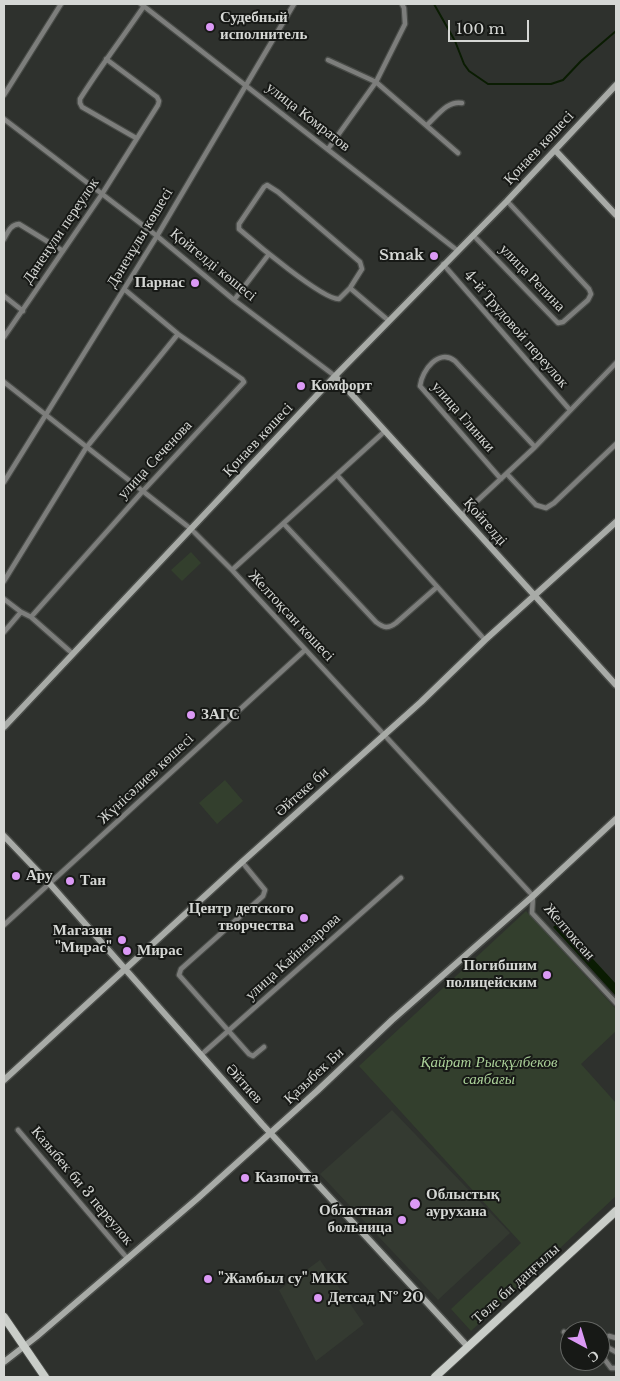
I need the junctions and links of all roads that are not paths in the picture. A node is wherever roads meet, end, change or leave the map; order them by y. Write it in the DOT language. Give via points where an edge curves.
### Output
graph roads {
  1 [pos="61,4"];
  2 [pos="294,4"];
  3 [pos="402,4"];
  4 [pos="143,5"];
  5 [pos="106,59"];
  6 [pos="328,60"];
  7 [pos="376,82"];
  8 [pos="246,84"];
  9 [pos="616,85"];
  10 [pos="4,95"];
  11 [pos="462,103"];
  12 [pos="4,119"];
  13 [pos="427,125"];
  14 [pos="136,138"];
  15 [pos="328,149"];
  16 [pos="555,150"];
  17 [pos="458,153"];
  18 [pos="102,194"];
  19 [pos="507,201"];
  20 [pos="616,215"];
  21 [pos="473,235"];
  22 [pos="157,236"];
  23 [pos="4,239"];
  24 [pos="62,251"];
  25 [pos="458,251"];
  26 [pos="269,254"];
  27 [pos="443,264"];
  28 [pos="350,288"];
  29 [pos="124,289"];
  30 [pos="4,296"];
  31 [pos="234,300"];
  32 [pos="22,310"];
  33 [pos="389,321"];
  34 [pos="178,334"];
  35 [pos="4,337"];
  36 [pos="616,364"];
  37 [pos="335,376"];
  38 [pos="4,382"];
  39 [pos="570,410"];
  40 [pos="45,416"];
  41 [pos="386,432"];
  42 [pos="616,444"];
  43 [pos="535,447"];
  44 [pos="86,448"];
  45 [pos="507,474"];
  46 [pos="337,475"];
  47 [pos="501,479"];
  48 [pos="4,482"];
  49 [pos="142,492"];
  50 [pos="462,515"];
  51 [pos="616,522"];
  52 [pos="284,524"];
  53 [pos="191,529"];
  54 [pos="232,570"];
  55 [pos="4,581"];
  56 [pos="437,588"];
  57 [pos="534,597"];
  58 [pos="4,599"];
  59 [pos="20,612"];
  60 [pos="30,617"];
  61 [pos="4,632"];
  62 [pos="485,640"];
  63 [pos="305,650"];
  64 [pos="73,654"];
  65 [pos="615,680"];
  66 [pos="4,727"];
  67 [pos="384,735"];
  68 [pos="616,819"];
  69 [pos="4,836"];
  70 [pos="242,862"];
  71 [pos="401,878"];
  72 [pos="50,884"];
  73 [pos="533,896"];
  74 [pos="4,925"];
  75 [pos="125,969"];
  76 [pos="616,1003"];
  77 [pos="229,1030"];
  78 [pos="264,1047"];
  79 [pos="201,1055"];
  80 [pos="4,1080"];
  81 [pos="18,1130"];
  82 [pos="271,1133"];
  83 [pos="616,1211"];
  84 [pos="127,1258"];
  85 [pos="4,1317"];
  86 [pos="24,1346"];
  87 [pos="468,1347"];
  88 [pos="4,1362"];
  89 [pos="45,1377"];
  90 [pos="434,1377"];
  1 -- 10 [label="street"];
  2 -- 8 [label="street, Дәненұлы көшесі"];
  3 -- 7 [label="street" via="405,24"];
  4 -- 5 [label="street"];
  4 -- 8 [label="street, улица Комратов"];
  5 -- 14 [label="street, Даненули переулок" via="159,101"];
  5 -- 14 [label="street" via="80,103"];
  6 -- 7 [label="street"];
  7 -- 13 [label="street"];
  7 -- 15 [label="street"];
  8 -- 15 [label="street, улица Комратов"];
  8 -- 22 [label="street, Дәненұлы көшесі"];
  9 -- 16 [label="street, Қонаев көшесі"];
  11 -- 13 [label="street" via="453,102"];
  12 -- 18 [label="street, Қойгелді көшесі"];
  13 -- 17 [label="street"];
  14 -- 18 [label="street, Даненули переулок"];
  15 -- 25 [label="street, улица Комратов"];
  16 -- 19 [label="street, Қонаев көшесі"];
  16 -- 20 [label="street"];
  18 -- 22 [label="street, Қойгелді көшесі"];
  18 -- 24 [label="street, Даненули переулок"];
  19 -- 21 [label="street, Қонаев көшесі"];
  19 -- 21 [label="street, улица Репина" via="589,289 588,300 558,323"];
  21 -- 25 [label="street, Қонаев көшесі"];
  22 -- 29 [label="street, Дәненұлы көшесі"];
  22 -- 31 [label="street, Қойгелді көшесі"];
  23 -- 24 [label="street" via="10,228 19,224"];
  24 -- 32 [label="street, Даненули переулок"];
  25 -- 27 [label="street, Қонаев көшесі"];
  26 -- 28 [label="street" via="335,299"];
  26 -- 28 [label="street" via="239,227 267,185 360,262 362,269"];
  26 -- 31 [label="street"];
  27 -- 33 [label="street, Қонаев көшесі"];
  27 -- 39 [label="street, 4-й Трудовой переулок"];
  28 -- 33 [label="street"];
  29 -- 34 [label="street, улица Сеченова"];
  29 -- 40 [label="street, Дәненұлы көшесі"];
  30 -- 32 [label="street"];
  31 -- 37 [label="street, Қойгелді көшесі"];
  32 -- 35 [label="street, Даненули переулок"];
  33 -- 37 [label="street, Қонаев көшесі"];
  34 -- 44 [label="street"];
  34 -- 49 [label="street, улица Сеченова" via="244,382"];
  36 -- 39 [label="street"];
  37 -- 41 [label="street, Қойгелді"];
  37 -- 53 [label="street, Қонаев көшесі"];
  38 -- 40 [label="street, Желтоқсан көшесі"];
  39 -- 43 [label="street"];
  40 -- 44 [label="street, Желтоқсан көшесі"];
  40 -- 48 [label="street, Дәненұлы көшесі"];
  41 -- 46 [label="street"];
  41 -- 50 [label="street, Қойгелді"];
  42 -- 45 [label="street" via="546,508 536,505"];
  43 -- 45 [label="street"];
  43 -- 47 [label="street, улица Глинки" via="450,357 442,356 430,365 421,376 420,386"];
  44 -- 49 [label="street, Желтоқсан көшесі"];
  44 -- 55 [label="street"];
  45 -- 47 [label="street"];
  46 -- 52 [label="street"];
  46 -- 56 [label="street"];
  47 -- 50 [label="street"];
  49 -- 53 [label="street, Желтоқсан көшесі"];
  49 -- 60 [label="street, улица Сеченова"];
  50 -- 57 [label="street, Қойгелді"];
  51 -- 57 [label="street, Әйтеке би"];
  52 -- 54 [label="street"];
  52 -- 56 [label="street" via="383,627 396,623"];
  53 -- 54 [label="street, Желтоқсан көшесі"];
  53 -- 64 [label="street, Қонаев көшесі"];
  54 -- 63 [label="street, Желтоқсан көшесі"];
  56 -- 62 [label="street"];
  57 -- 62 [label="street, Әйтеке би"];
  57 -- 65 [label="street, Қойгелді"];
  58 -- 59 [label="street"];
  59 -- 60 [label="street"];
  59 -- 61 [label="street"];
  60 -- 64 [label="street"];
  62 -- 67 [label="street, Әйтеке би"];
  63 -- 67 [label="street, Желтоқсан көшесі"];
  63 -- 72 [label="street, Жүнісәлиев көшесі"];
  64 -- 66 [label="street, Қонаев көшесі"];
  67 -- 70 [label="street, Әйтеке би"];
  67 -- 73 [label="street, Желтоқсан көшесі"];
  68 -- 73 [label="street, Қазыбек Би"];
  69 -- 72 [label="street, Әйтиев"];
  70 -- 75 [label="street, Әйтеке би"];
  70 -- 77 [label="street" via="265,890 263,896 181,969 179,975"];
  71 -- 77 [label="street, улица Кайназарова"];
  72 -- 74 [label="street, Жүнісәлиев көшесі"];
  72 -- 75 [label="street, Әйтиев"];
  73 -- 76 [label="street, Желтоксан" via="532,913"];
  73 -- 82 [label="street, Қазыбек Би" via="392,1020"];
  75 -- 79 [label="street, Әйтиев"];
  75 -- 80 [label="street, Әйтеке би"];
  77 -- 78 [label="street" via="253,1056"];
  77 -- 79 [label="street, улица Кайназарова"];
  79 -- 82 [label="street, Әйтиев"];
  81 -- 84 [label="street, Казыбек би 3 переулок"];
  82 -- 84 [label="street, Қазыбек Би"];
  82 -- 87 [label="street, Әйтиев"];
  83 -- 87 [label="main road, Төле би даңғылы"];
  84 -- 86 [label="street, Қазыбек Би"];
  85 -- 86 [label="main road"];
  86 -- 88 [label="street, Қазыбек Би"];
  86 -- 89 [label="main road"];
  87 -- 90 [label="main road, Төле би даңғылы"];
}
